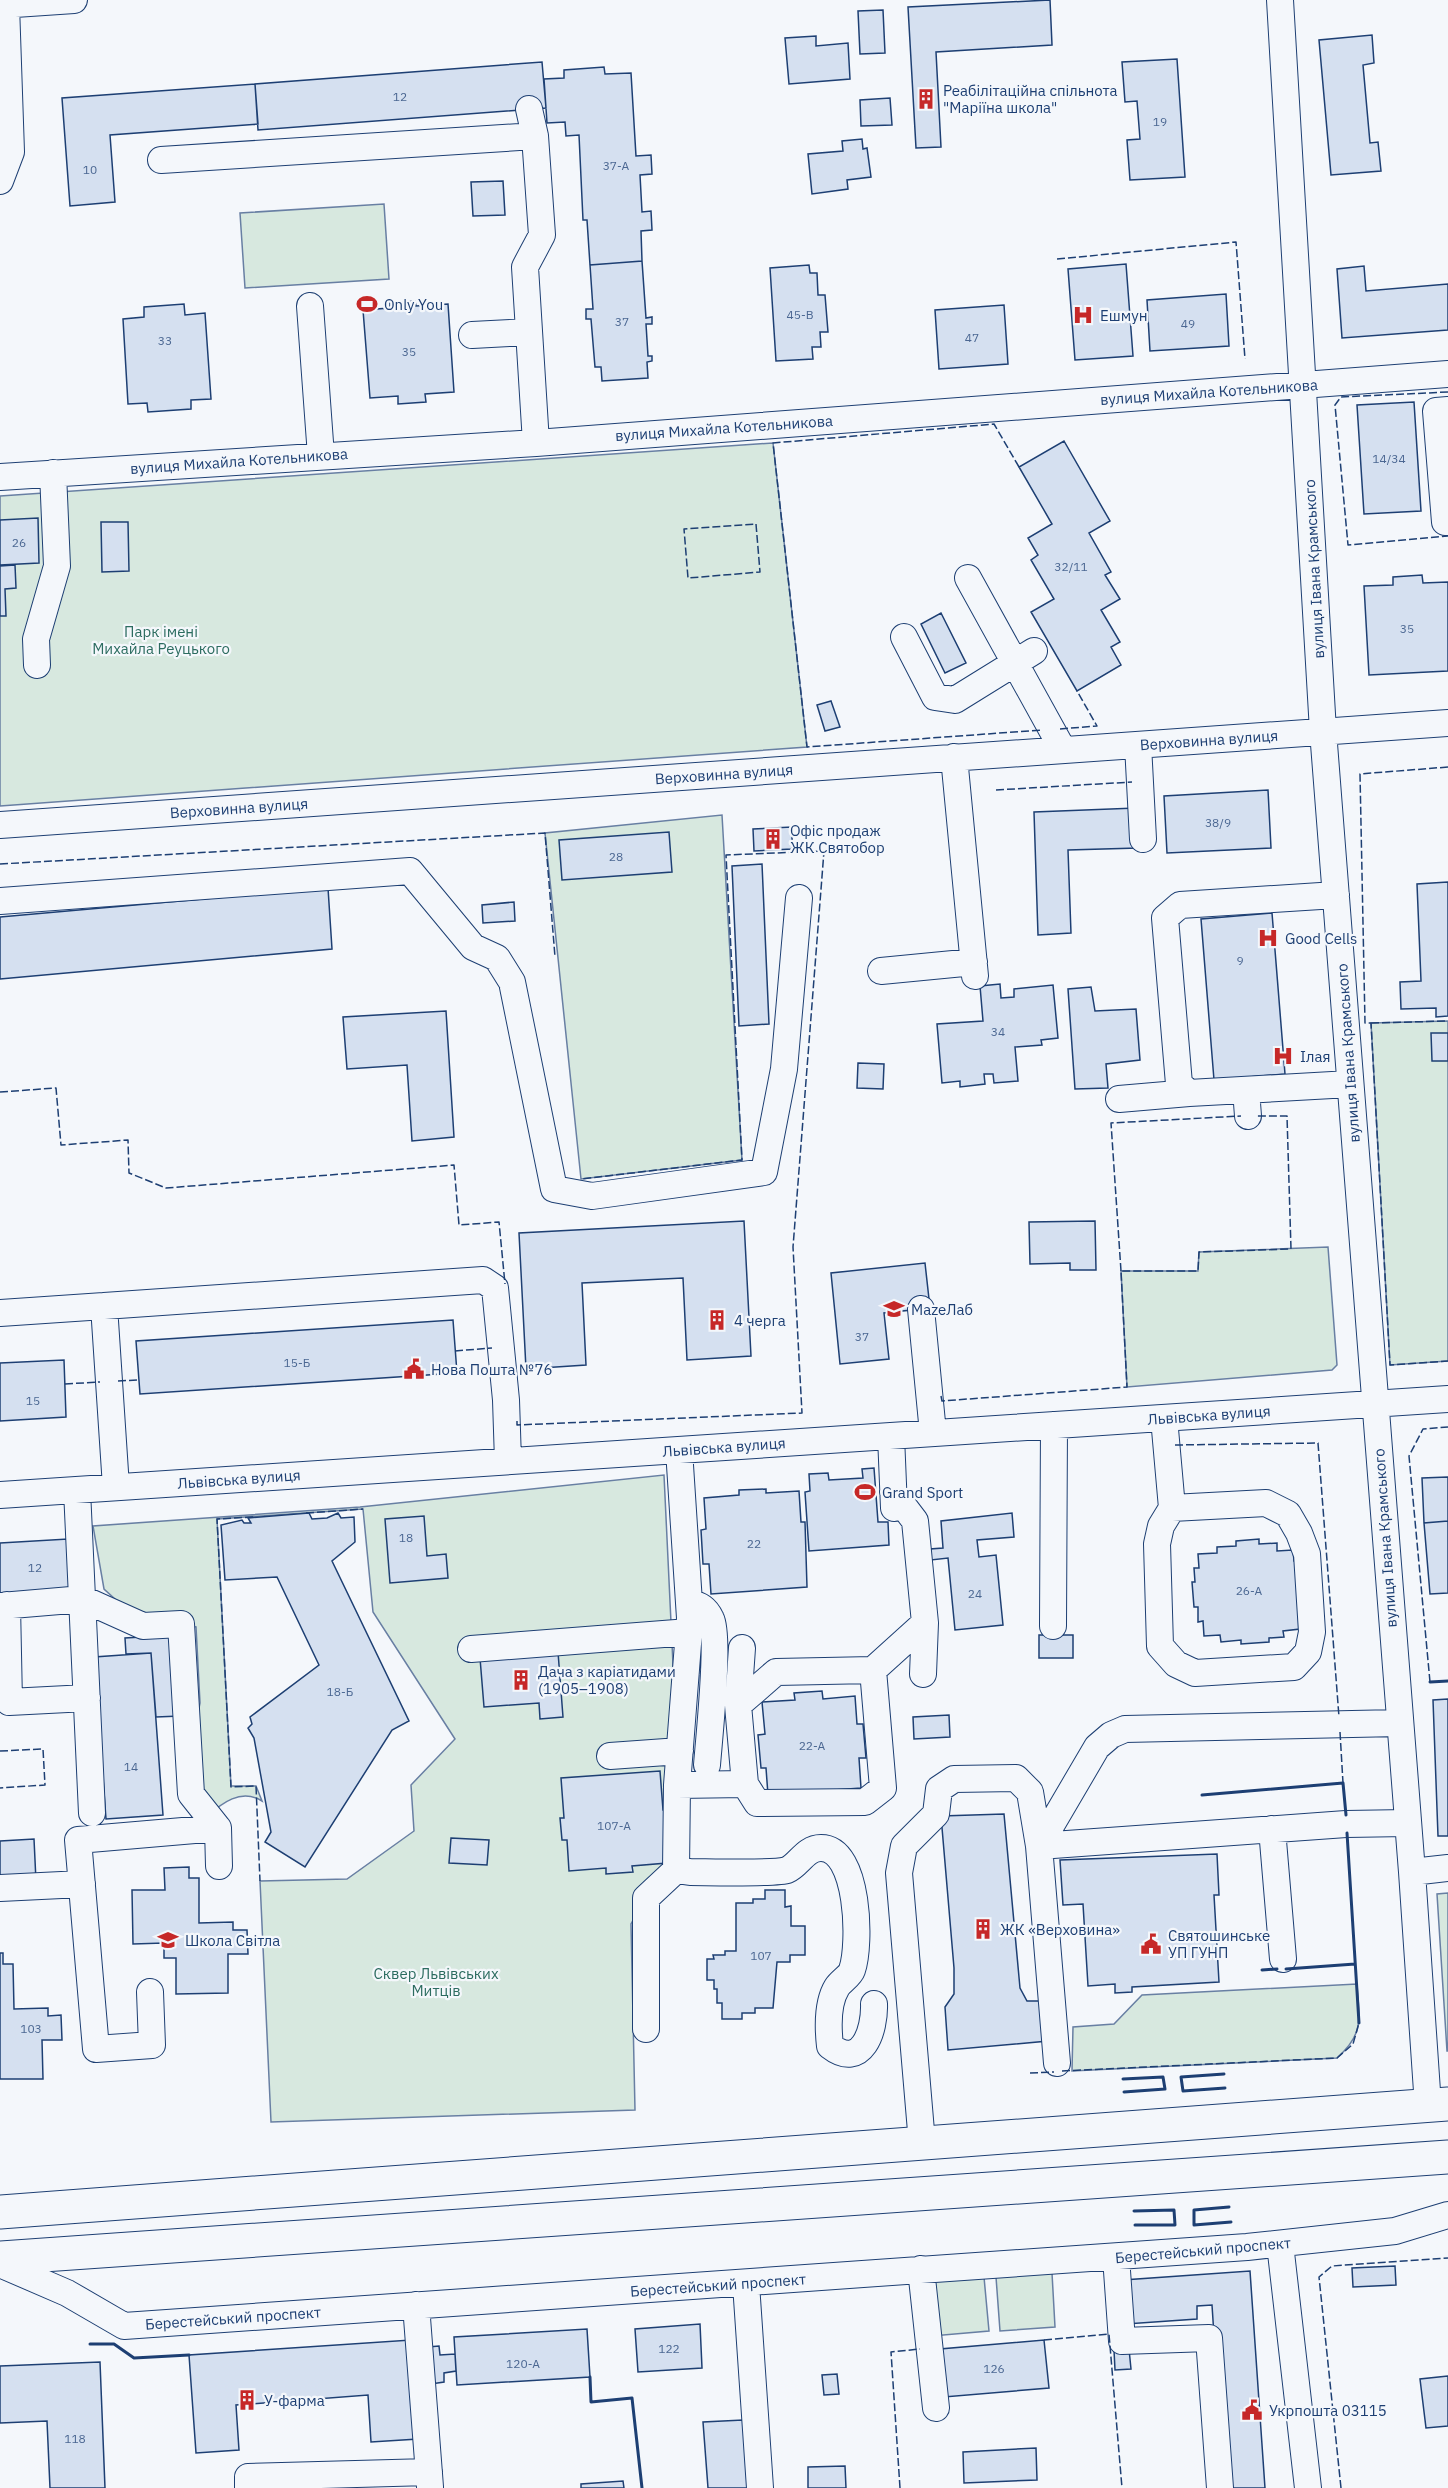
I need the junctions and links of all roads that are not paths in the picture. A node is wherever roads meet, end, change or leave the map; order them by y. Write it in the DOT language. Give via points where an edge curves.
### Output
graph roads {
  1 [pos="74,0"];
  2 [pos="1280,0"];
  3 [pos="3,5"];
  4 [pos="529,109"];
  5 [pos="535,136"];
  6 [pos="161,160"];
  7 [pos="0,182"];
  8 [pos="310,306"];
  9 [pos="529,332"];
  10 [pos="472,335"];
  11 [pos="1448,374"];
  12 [pos="1303,386"];
  13 [pos="1448,410"];
  14 [pos="536,443"];
  15 [pos="321,456"];
  16 [pos="53,473"];
  17 [pos="0,477"];
  18 [pos="1448,522"];
  19 [pos="968,578"];
  20 [pos="904,637"];
  21 [pos="1024,657"];
  22 [pos="37,664"];
  23 [pos="1448,723"];
  24 [pos="1323,731"];
  25 [pos="1138,745"];
  26 [pos="1063,750"];
  27 [pos="954,757"];
  28 [pos="0,825"];
  29 [pos="1143,839"];
  30 [pos="1336,895"];
  31 [pos="799,898"];
  32 [pos="0,901"];
  33 [pos="881,971"];
  34 [pos="1350,1084"];
  35 [pos="1246,1090"];
  36 [pos="1189,1094"];
  37 [pos="1119,1099"];
  38 [pos="1248,1116"];
  39 [pos="104,1306"];
  40 [pos="921,1309"];
  41 [pos="0,1313"];
  42 [pos="1448,1399"];
  43 [pos="1375,1404"];
  44 [pos="1164,1418"];
  45 [pos="1054,1425"];
  46 [pos="921,1430"];
  47 [pos="866,1435"];
  48 [pos="679,1450"];
  49 [pos="508,1461"];
  50 [pos="876,1469"];
  51 [pos="116,1487"];
  52 [pos="77,1490"];
  53 [pos="0,1495"];
  54 [pos="1172,1508"];
  55 [pos="83,1599"];
  56 [pos="690,1603"];
  57 [pos="4,1606"];
  58 [pos="925,1623"];
  59 [pos="1053,1626"];
  60 [pos="689,1632"];
  61 [pos="742,1648"];
  62 [pos="471,1649"];
  63 [pos="873,1670"];
  64 [pos="923,1674"];
  65 [pos="87,1698"];
  66 [pos="738,1705"];
  67 [pos="1400,1724"];
  68 [pos="680,1751"];
  69 [pos="610,1756"];
  70 [pos="707,1765"];
  71 [pos="745,1784"];
  72 [pos="677,1785"];
  73 [pos="92,1813"];
  74 [pos="1407,1823"];
  75 [pos="218,1828"];
  76 [pos="1272,1829"];
  77 [pos="1039,1846"];
  78 [pos="219,1866"];
  79 [pos="1448,1868"];
  80 [pos="676,1870"];
  81 [pos="1412,1872"];
  82 [pos="82,1884"];
  83 [pos="0,1888"];
  84 [pos="1282,1959"];
  85 [pos="150,1992"];
  86 [pos="874,2004"];
  87 [pos="646,2029"];
  88 [pos="1057,2063"];
  89 [pos="1438,2105"];
  90 [pos="921,2143"];
  91 [pos="1448,2157"];
  92 [pos="0,2212"];
  93 [pos="1448,2215"];
  94 [pos="1280,2244"];
  95 [pos="1116,2257"];
  96 [pos="0,2258"];
  97 [pos="0,2264"];
  98 [pos="921,2269"];
  99 [pos="746,2284"];
  100 [pos="416,2305"];
  101 [pos="936,2408"];
  102 [pos="430,2480"];
  103 [pos="249,2488"];
  104 [pos="760,2488"];
  105 [pos="1220,2488"];
  106 [pos="1308,2488"];
  1 -- 3 [label="street"];
  2 -- 12 [label="street, вулиця Івана Крамського"];
  3 -- 7 [label="street" via="11,152"];
  4 -- 5 [label="street"];
  5 -- 6 [label="street"];
  5 -- 9 [label="street" via="542,235 525,267"];
  8 -- 15 [label="street"];
  9 -- 10 [label="street"];
  9 -- 14 [label="street"];
  11 -- 12 [label="street, вулиця Михайла Котельникова"];
  12 -- 14 [label="street, вулиця Михайла Котельникова"];
  12 -- 24 [label="street, вулиця Івана Крамського"];
  13 -- 18 [label="street" via="1436,411"];
  14 -- 15 [label="street, вулиця Михайла Котельникова"];
  15 -- 16 [label="street, вулиця Михайла Котельникова"];
  16 -- 17 [label="street, вулиця Михайла Котельникова"];
  16 -- 22 [label="street" via="57,566 36,639"];
  19 -- 21 [label="street"];
  20 -- 21 [label="street" via="934,697 955,700"];
  21 -- 26 [label="street"];
  23 -- 24 [label="street, Верховинна вулиця"];
  24 -- 25 [label="street, Верховинна вулиця"];
  24 -- 30 [label="street, вулиця Івана Крамського"];
  25 -- 26 [label="street, Верховинна вулиця"];
  25 -- 29 [label="street"];
  26 -- 27 [label="street, Верховинна вулиця"];
  27 -- 28 [label="street, Верховинна вулиця"];
  27 -- 33 [label="street" via="974,969"];
  30 -- 34 [label="street, вулиця Івана Крамського"];
  30 -- 36 [label="street" via="1180,905 1165,918 1179,1084"];
  31 -- 32 [label="street" via="784,1068 764,1172 592,1196 554,1189 512,982 497,958 473,947 410,871"];
  34 -- 35 [label="street"];
  34 -- 43 [label="street, вулиця Івана Крамського"];
  35 -- 36 [label="street"];
  35 -- 38 [label="street"];
  36 -- 37 [label="street"];
  39 -- 41 [label="street"];
  39 -- 49 [label="street" via="483,1280 495,1288"];
  39 -- 51 [label="street"];
  40 -- 46 [label="street"];
  42 -- 43 [label="street, Львівська вулиця"];
  43 -- 44 [label="street, Львівська вулиця"];
  43 -- 67 [label="street, вулиця Івана Крамського"];
  44 -- 45 [label="street, Львівська вулиця"];
  44 -- 54 [label="street"];
  45 -- 46 [label="street, Львівська вулиця"];
  45 -- 59 [label="street"];
  46 -- 47 [label="street, Львівська вулиця"];
  47 -- 48 [label="street, Львівська вулиця"];
  47 -- 50 [label="street"];
  47 -- 58 [label="street" via="894,1504 915,1521"];
  48 -- 49 [label="street, Львівська вулиця"];
  48 -- 56 [label="street"];
  49 -- 51 [label="street, Львівська вулиця"];
  51 -- 52 [label="street, Львівська вулиця"];
  52 -- 53 [label="street, Львівська вулиця"];
  52 -- 55 [label="street"];
  54 -- 54 [label="street" via="1161,1526 1157,1544 1160,1646 1176,1664 1195,1674 1294,1667 1308,1652 1312,1632 1307,1554 1287,1514 1266,1503"];
  55 -- 57 [label="street"];
  55 -- 65 [label="street"];
  55 -- 75 [label="street" via="143,1626 181,1624 191,1794"];
  56 -- 60 [label="street"];
  56 -- 70 [label="street" via="702,1606 712,1620 714,1662"];
  57 -- 65 [label="street" via="9,1702"];
  58 -- 63 [label="street"];
  58 -- 64 [label="street"];
  60 -- 62 [label="street"];
  60 -- 68 [label="street"];
  61 -- 66 [label="street"];
  63 -- 66 [label="street" via="776,1672"];
  63 -- 71 [label="street" via="883,1788 865,1802 757,1803"];
  65 -- 73 [label="street"];
  66 -- 71 [label="street"];
  67 -- 74 [label="street, вулиця Івана Крамського"];
  67 -- 77 [label="street" via="1125,1729 1097,1747"];
  68 -- 69 [label="street"];
  68 -- 72 [label="street"];
  71 -- 72 [label="street"];
  72 -- 80 [label="street"];
  74 -- 76 [label="street"];
  74 -- 81 [label="street, вулиця Івана Крамського"];
  75 -- 78 [label="street"];
  75 -- 82 [label="street" via="78,1840"];
  76 -- 77 [label="street"];
  76 -- 84 [label="street"];
  77 -- 88 [label="street"];
  77 -- 90 [label="street" via="1030,1792 1016,1778 954,1779 939,1789 936,1814 904,1846 899,1873"];
  79 -- 81 [label="street"];
  80 -- 86 [label="street" via="786,1870 808,1851 833,1850 844,1862 852,1885 855,1933 852,1971 836,1989 828,2024 830,2046 839,2053 852,2054 862,2046 872,2034"];
  80 -- 87 [label="street" via="646,1898"];
  81 -- 89 [label="street, вулиця Івана Крамського"];
  82 -- 83 [label="street"];
  82 -- 85 [label="street" via="96,2049 152,2045"];
  89 -- 90 [label="main road"];
  90 -- 92 [label="main road"];
  91 -- 96 [label="main road"];
  93 -- 94 [label="street, Берестейський проспект" via="1395,2231"];
  94 -- 95 [label="street, Берестейський проспект"];
  94 -- 106 [label="street"];
  95 -- 98 [label="street, Берестейський проспект"];
  95 -- 105 [label="street" via="1122,2341 1209,2338"];
  97 -- 100 [label="street, Берестейський проспект" via="67,2293 124,2326"];
  98 -- 99 [label="street, Берестейський проспект"];
  98 -- 101 [label="street"];
  99 -- 100 [label="street, Берестейський проспект"];
  99 -- 104 [label="street"];
  100 -- 102 [label="street"];
  102 -- 103 [label="street" via="248,2476"];
}
